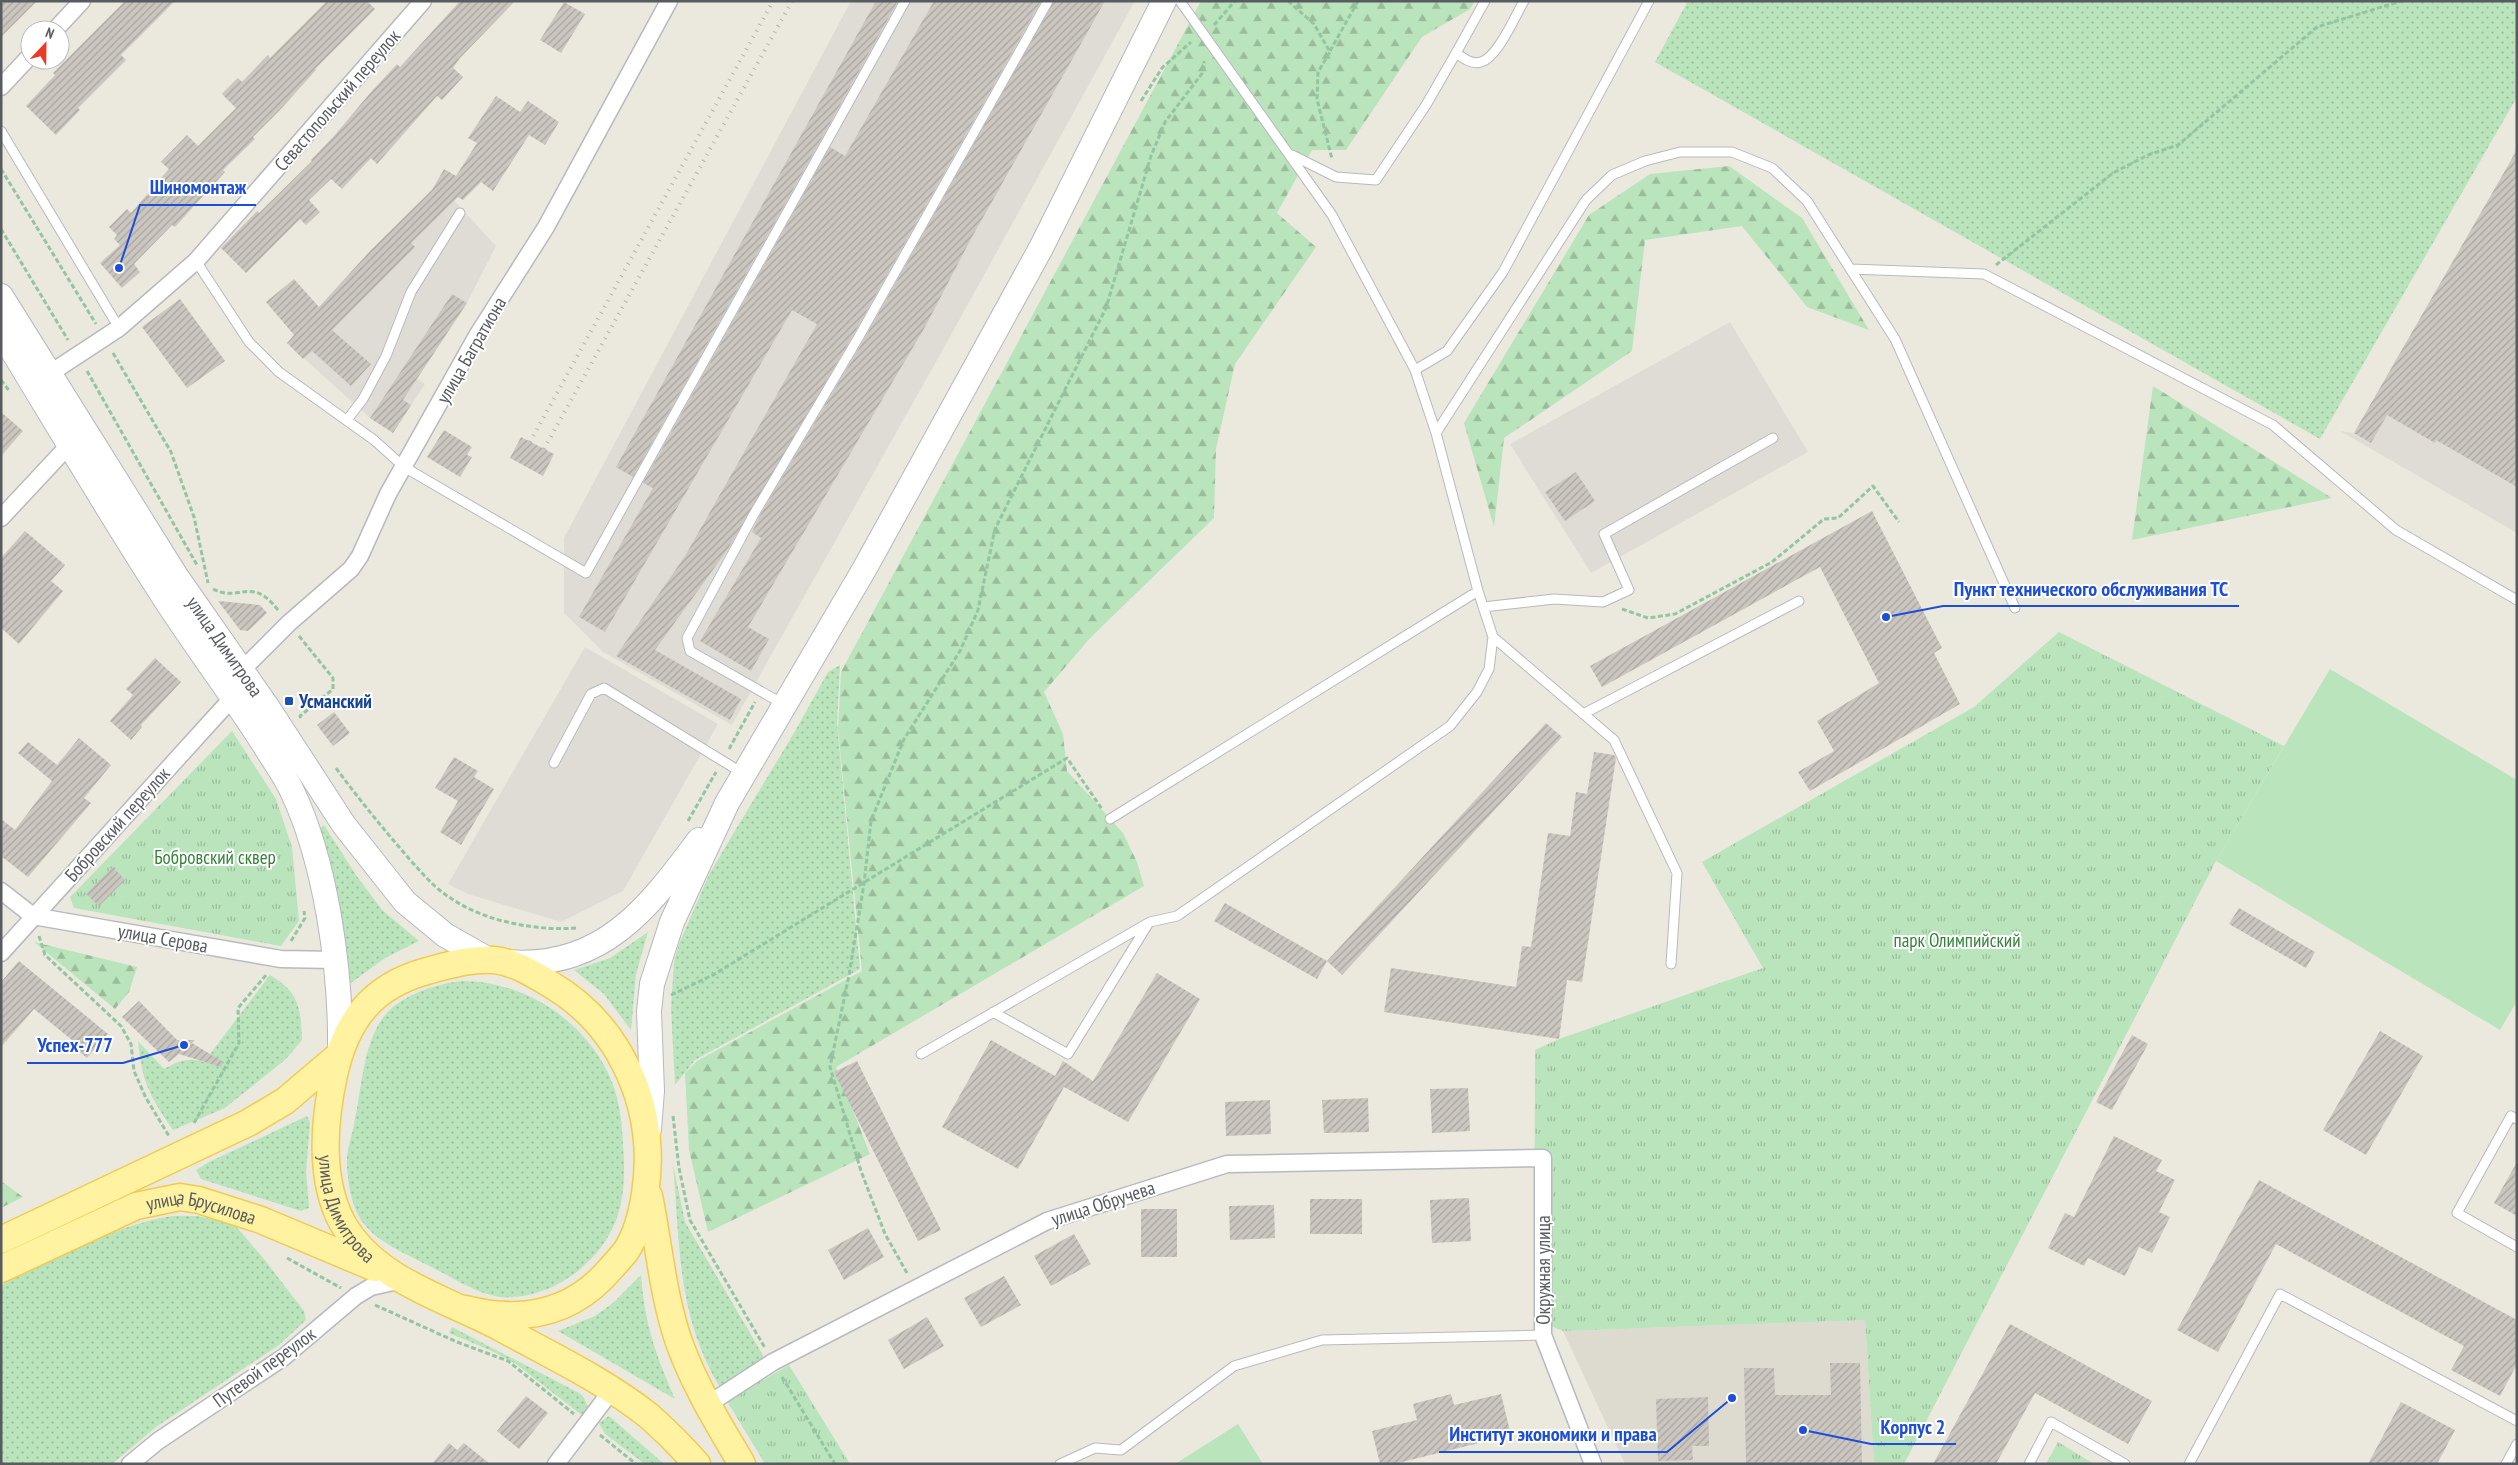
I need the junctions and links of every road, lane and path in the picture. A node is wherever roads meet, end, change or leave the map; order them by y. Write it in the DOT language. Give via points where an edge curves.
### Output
graph roads {
  1 [pos="82,1"];
  2 [pos="423,1"];
  3 [pos="669,1"];
  4 [pos="905,1"];
  5 [pos="1048,1"];
  6 [pos="1164,1"];
  7 [pos="1180,1"];
  8 [pos="1235,1"];
  9 [pos="1288,1"];
  10 [pos="1358,1"];
  11 [pos="1485,1"];
  12 [pos="1524,1"];
  13 [pos="1649,1"];
  14 [pos="2400,1"];
  15 [pos="64,20"];
  16 [pos="1203,35"];
  17 [pos="1330,52"];
  18 [pos="1456,53"];
  19 [pos="20,67"];
  20 [pos="1,87"];
  21 [pos="1,131"];
  22 [pos="1289,154"];
  23 [pos="1,169"];
  24 [pos="1336,177"];
  25 [pos="460,214"];
  26 [pos="1,229"];
  27 [pos="196,261"];
  28 [pos="1851,269"];
  29 [pos="1984,274"];
  30 [pos="1,296"];
  31 [pos="119,328"];
  32 [pos="1,332"];
  33 [pos="104,338"];
  34 [pos="78,355"];
  35 [pos="1415,370"];
  36 [pos="49,374"];
  37 [pos="347,420"];
  38 [pos="1436,433"];
  39 [pos="1773,438"];
  40 [pos="70,444"];
  41 [pos="404,467"];
  42 [pos="1,518"];
  43 [pos="1899,522"];
  44 [pos="1478,591"];
  45 [pos="2517,600"];
  46 [pos="1800,601"];
  47 [pos="1603,602"];
  48 [pos="1483,606"];
  49 [pos="2016,608"];
  50 [pos="1493,637"];
  51 [pos="242,671"];
  52 [pos="762,690"];
  53 [pos="234,696"];
  54 [pos="784,704"];
  55 [pos="1583,714"];
  56 [pos="300,716"];
  57 [pos="305,724"];
  58 [pos="722,761"];
  59 [pos="554,763"];
  60 [pos="332,764"];
  61 [pos="744,774"];
  62 [pos="727,803"];
  63 [pos="1110,819"];
  64 [pos="684,828"];
  65 [pos="864,884"];
  66 [pos="1,891"];
  67 [pos="33,916"];
  68 [pos="1150,922"];
  69 [pos="582,927"];
  70 [pos="1,953"];
  71 [pos="334,960"];
  72 [pos="495,960"];
  73 [pos="1671,964"];
  74 [pos="669,1004"];
  75 [pos="993,1012"];
  76 [pos="339,1052"];
  77 [pos="921,1054"];
  78 [pos="673,1108"];
  79 [pos="2517,1119"];
  80 [pos="172,1141"];
  81 [pos="647,1151"];
  82 [pos="1544,1158"];
  83 [pos="647,1182"];
  84 [pos="1,1240"];
  85 [pos="2517,1247"];
  86 [pos="279,1254"];
  87 [pos="1,1270"];
  88 [pos="402,1280"];
  89 [pos="916,1289"];
  90 [pos="356,1296"];
  91 [pos="466,1309"];
  92 [pos="1543,1334"];
  93 [pos="773,1362"];
  94 [pos="612,1390"];
  95 [pos="707,1405"];
  96 [pos="2517,1421"];
  97 [pos="587,1424"];
  98 [pos="2517,1444"];
  99 [pos="130,1464"];
  100 [pos="556,1464"];
  101 [pos="636,1464"];
  102 [pos="697,1464"];
  103 [pos="742,1464"];
  104 [pos="835,1464"];
  105 [pos="1060,1464"];
  106 [pos="1593,1464"];
  107 [pos="2029,1464"];
  108 [pos="2125,1464"];
  109 [pos="2188,1464"];
  110 [pos="2506,1464"];
  1 -- 15 [label="street"];
  2 -- 27 [label="street, Севастопольский переулок"];
  3 -- 41 [label="street, улица Багратиона" via="546,227 478,334"];
  4 -- 41 [label="lane" via="586,573"];
  5 -- 52 [label="lane" via="857,340 754,514 687,638 690,651"];
  6 -- 54 [label="main road" via="1040,248 869,559"];
  7 -- 16 [label="lane"];
  8 -- 16 [label="path"];
  9 -- 17 [label="path" via="1314,24"];
  10 -- 17 [label="path"];
  11 -- 18 [label="lane"];
  12 -- 18 [label="lane" via="1488,59 1480,63 1471,62"];
  13 -- 35 [label="lane" via="1504,272 1447,350"];
  14 -- 29 [label="path" via="2317,26 2178,145 2148,155 2113,173"];
  16 -- 22 [label="lane"];
  16 -- 65 [label="path" via="1204,72 1165,122 1151,156 1106,308 995,529 978,610 960,651 904,739 871,821"];
  17 -- 24 [label="path" via="1318,72 1317,99"];
  18 -- 24 [label="lane" via="1376,180"];
  19 -- 20 [label="street"];
  21 -- 31 [label="lane"];
  22 -- 24 [label="lane"];
  22 -- 35 [label="lane" via="1332,214"];
  23 -- 33 [label="path"];
  25 -- 37 [label="lane" via="411,292 386,356 363,399"];
  26 -- 34 [label="path"];
  27 -- 31 [label="street, Севастопольский переулок"];
  27 -- 37 [label="lane" via="249,342 279,372"];
  28 -- 29 [label="lane"];
  28 -- 38 [label="lane" via="1807,201 1772,168 1732,152 1680,152 1645,161 1612,175 1586,200"];
  28 -- 49 [label="lane" via="1895,339"];
  29 -- 45 [label="lane" via="2273,425 2396,530"];
  30 -- 36 [label="main road, улица Димитрова"];
  31 -- 33 [label="street, Севастопольский переулок"];
  32 -- 40 [label="main road, улица Димитрова"];
  33 -- 34 [label="street, Севастопольский переулок"];
  33 -- 34 [label="path" via="171,452 194,517 209,586"];
  34 -- 36 [label="street, Севастопольский переулок"];
  35 -- 38 [label="lane"];
  36 -- 51 [label="main road, улица Димитрова" via="176,576"];
  37 -- 41 [label="lane"];
  38 -- 44 [label="lane"];
  39 -- 47 [label="lane" via="1604,534 1629,590"];
  40 -- 42 [label="street"];
  40 -- 53 [label="main road, улица Димитрова" via="162,596"];
  41 -- 51 [label="street, улица Багратиона" via="351,569 288,623"];
  43 -- 47 [label="path" via="1873,486 1838,518 1824,519 1772,562 1675,614 1648,618"];
  44 -- 48 [label="lane"];
  44 -- 63 [label="lane"];
  46 -- 55 [label="lane"];
  47 -- 48 [label="lane" via="1554,599"];
  48 -- 50 [label="lane"];
  50 -- 55 [label="lane"];
  50 -- 68 [label="lane" via="1489,669 1477,692 1450,726 1177,916"];
  51 -- 72 [label="main road, улица Димитрова" via="344,825 394,890 445,935"];
  52 -- 54 [label="lane"];
  52 -- 58 [label="path"];
  53 -- 67 [label="street, Бобровский переулок"];
  53 -- 71 [label="main road, улица Димитрова" via="292,790 313,839"];
  54 -- 61 [label="main road"];
  55 -- 73 [label="lane" via="1614,740 1677,873"];
  56 -- 57 [label="path"];
  58 -- 59 [label="lane" via="604,688 591,694"];
  58 -- 61 [label="lane"];
  58 -- 64 [label="path"];
  60 -- 69 [label="path" via="376,822 432,884 453,900 510,922 561,929"];
  61 -- 62 [label="main road"];
  62 -- 72 [label="main road" via="656,896 621,930 580,952 554,961"];
  62 -- 81 [label="main road" via="672,922 652,984 649,1011 652,1091"];
  63 -- 65 [label="path" via="1067,758"];
  65 -- 74 [label="path" via="713,975 671,996"];
  65 -- 89 [label="path" via="830,1067 861,1171 885,1234"];
  66 -- 67 [label="street, улица Серова"];
  67 -- 70 [label="street, Бобровский переулок"];
  67 -- 71 [label="street, улица Серова" via="281,959"];
  67 -- 80 [label="path" via="45,955 121,1026 131,1044 134,1071"];
  68 -- 75 [label="lane"];
  68 -- 75 [label="lane" via="1068,1054"];
  71 -- 76 [label="main road, улица Димитрова" via="339,1001"];
  72 -- 76 [label="main road, улица Димитрова" via="450,965 394,983 360,1012"];
  72 -- 81 [label="main road, улица Димитрова" via="529,972 568,996 605,1032 624,1060 636,1089"];
  75 -- 77 [label="lane"];
  76 -- 84 [label="main road, улица Брусилова" via="284,1101 248,1123"];
  76 -- 88 [label="main road, улица Димитрова" via="330,1093 327,1135 332,1198 341,1220 362,1250"];
  78 -- 93 [label="path" via="679,1168 690,1220"];
  79 -- 85 [label="lane" via="2512,1116 2457,1213"];
  81 -- 83 [label="main road, улица Димитрова"];
  82 -- 89 [label="street, улица Обручева" via="1228,1164 1047,1221"];
  82 -- 92 [label="street, Окружная улица"];
  83 -- 91 [label="main road, улица Димитрова" via="640,1220 627,1250 596,1284 578,1298 557,1309 524,1316 489,1315"];
  83 -- 95 [label="main road, улица Димитрова" via="663,1275 680,1344"];
  86 -- 90 [label="path"];
  87 -- 88 [label="main road, улица Брусилова" via="136,1206 180,1197 261,1220"];
  88 -- 90 [label="street, Путевой переулок" via="370,1287"];
  88 -- 91 [label="main road, улица Димитрова"];
  89 -- 93 [label="street, улица Обручева"];
  90 -- 97 [label="path" via="457,1342 508,1361"];
  90 -- 99 [label="street, Путевой переулок" via="284,1357 158,1441"];
  91 -- 94 [label="main road, улица Димитрова"];
  92 -- 105 [label="lane" via="1322,1340 1234,1366 1121,1450 1095,1448"];
  92 -- 106 [label="street, Окружная улица"];
  93 -- 95 [label="street, улица Обручева"];
  93 -- 104 [label="path"];
  94 -- 97 [label="street"];
  94 -- 102 [label="main road, улица Димитрова" via="648,1415"];
  95 -- 103 [label="main road, улица Димитрова"];
  96 -- 109 [label="lane" via="2280,1294"];
  97 -- 100 [label="street"];
  97 -- 101 [label="path"];
  98 -- 110 [label="lane"];
  107 -- 108 [label="lane" via="2051,1422"];
}
